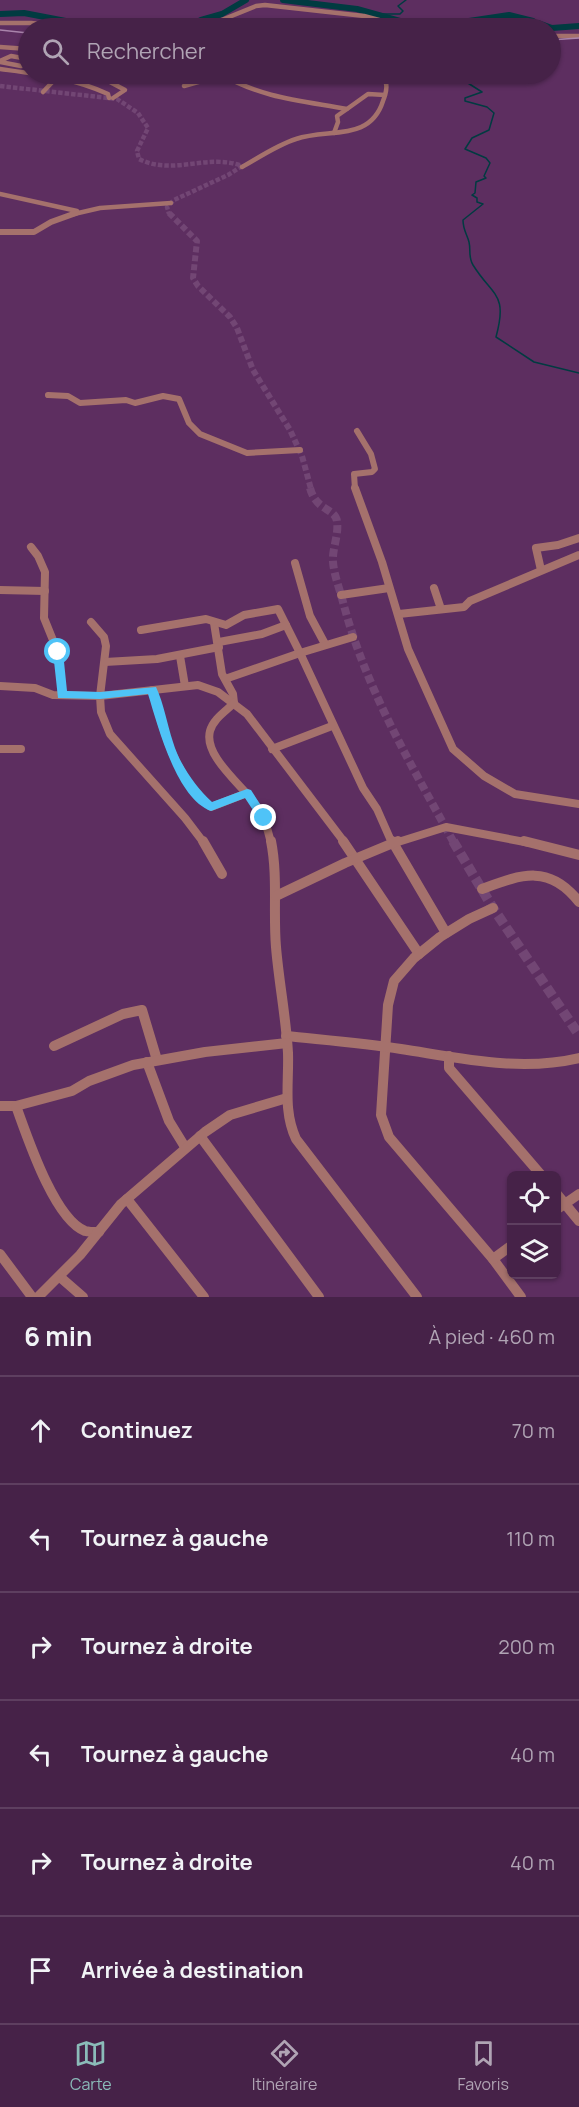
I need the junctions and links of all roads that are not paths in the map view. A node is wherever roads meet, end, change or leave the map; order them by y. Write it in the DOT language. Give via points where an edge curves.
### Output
graph roads {
  1 [pos="229,18"];
  2 [pos="372,18"];
  3 [pos="0,23"];
  4 [pos="18,23"];
  5 [pos="561,36"];
  6 [pos="579,36"];
  7 [pos="0,48"];
  8 [pos="18,48"];
  9 [pos="18,57"];
  10 [pos="0,62"];
  11 [pos="18,65"];
  12 [pos="0,69"];
  13 [pos="18,71"];
  14 [pos="51,84"];
  15 [pos="90,84"];
  16 [pos="113,84"];
  17 [pos="190,84"];
  18 [pos="236,84"];
  19 [pos="388,84"];
  20 [pos="184,86"];
  21 [pos="43,92"];
  22 [pos="385,94"];
  23 [pos="347,109"];
  24 [pos="334,133"];
  25 [pos="242,167"];
  26 [pos="0,194"];
  27 [pos="171,203"];
  28 [pos="78,212"];
  29 [pos="0,232"];
  30 [pos="48,395"];
  31 [pos="357,431"];
  32 [pos="300,450"];
  33 [pos="579,538"];
  34 [pos="31,547"];
  35 [pos="579,555"];
  36 [pos="295,563"];
  37 [pos="541,570"];
  38 [pos="388,588"];
  39 [pos="434,588"];
  40 [pos="0,590"];
  41 [pos="45,591"];
  42 [pos="341,595"];
  43 [pos="441,609"];
  44 [pos="399,614"];
  45 [pos="91,621"];
  46 [pos="214,623"];
  47 [pos="285,625"];
  48 [pos="141,630"];
  49 [pos="353,637"];
  50 [pos="325,644"];
  51 [pos="219,645"];
  52 [pos="300,653"];
  53 [pos="180,656"];
  54 [pos="105,662"];
  55 [pos="225,679"];
  56 [pos="0,686"];
  57 [pos="185,686"];
  58 [pos="152,690"];
  59 [pos="62,695"];
  60 [pos="100,696"];
  61 [pos="234,703"];
  62 [pos="332,726"];
  63 [pos="0,749"];
  64 [pos="21,749"];
  65 [pos="272,749"];
  66 [pos="247,793"];
  67 [pos="579,804"];
  68 [pos="393,844"];
  69 [pos="579,855"];
  70 [pos="356,858"];
  71 [pos="222,874"];
  72 [pos="482,889"];
  73 [pos="276,896"];
  74 [pos="579,903"];
  75 [pos="493,908"];
  76 [pos="446,933"];
  77 [pos="419,954"];
  78 [pos="287,1040"];
  79 [pos="54,1046"];
  80 [pos="384,1046"];
  81 [pos="449,1056"];
  82 [pos="579,1058"];
  83 [pos="152,1061"];
  84 [pos="287,1098"];
  85 [pos="0,1106"];
  86 [pos="16,1106"];
  87 [pos="200,1136"];
  88 [pos="185,1147"];
  89 [pos="538,1171"];
  90 [pos="579,1194"];
  91 [pos="127,1199"];
  92 [pos="561,1207"];
  93 [pos="579,1221"];
  94 [pos="99,1232"];
  95 [pos="507,1249"];
  96 [pos="0,1254"];
  97 [pos="493,1259"];
  98 [pos="60,1277"];
  99 [pos="518,1296"];
  100 [pos="32,1297"];
  101 [pos="38,1297"];
  102 [pos="83,1297"];
  103 [pos="204,1297"];
  104 [pos="319,1297"];
  105 [pos="417,1297"];
  1 -- 2 [label="street" via="265,5"];
  3 -- 4 [label="street"];
  5 -- 6 [label="street"];
  7 -- 8 [label="street"];
  9 -- 10 [label="street"];
  10 -- 11 [label="street"];
  12 -- 13 [label="street"];
  14 -- 21 [label="street"];
  15 -- 16 [label="street" via="111,98 125,90"];
  17 -- 20 [label="street"];
  18 -- 23 [label="street"];
  19 -- 22 [label="street"];
  22 -- 23 [label="street" via="368,94"];
  22 -- 24 [label="street" via="382,111 362,127"];
  23 -- 24 [label="street" via="337,116"];
  24 -- 25 [label="street" via="296,138"];
  26 -- 28 [label="street"];
  27 -- 28 [label="street"];
  28 -- 29 [label="street" via="34,232"];
  30 -- 32 [label="street" via="69,396 80,403 126,400 135,404 163,396 179,399 189,423 200,434 247,453"];
  31 -- 38 [label="street" via="371,453 375,469 354,474 355,493"];
  33 -- 37 [label="street" via="536,548"];
  34 -- 41 [label="street" via="44,565"];
  35 -- 37 [label="street"];
  36 -- 50 [label="street" via="310,616"];
  37 -- 43 [label="street" via="464,607"];
  38 -- 42 [label="street"];
  38 -- 44 [label="street"];
  39 -- 43 [label="street"];
  40 -- 41 [label="street"];
  41 -- 59 [label="street" via="44,621 58,652"];
  43 -- 44 [label="street"];
  44 -- 67 [label="street" via="410,655 453,749 484,776 515,794"];
  45 -- 54 [label="street" via="104,638"];
  46 -- 47 [label="street" via="226,625 244,615 275,608"];
  46 -- 48 [label="street" via="206,619"];
  46 -- 51 [label="street"];
  47 -- 51 [label="street"];
  47 -- 52 [label="street"];
  49 -- 50 [label="street"];
  50 -- 52 [label="street"];
  51 -- 53 [label="street"];
  51 -- 55 [label="street"];
  52 -- 55 [label="street"];
  52 -- 62 [label="street"];
  53 -- 54 [label="street"];
  53 -- 57 [label="street"];
  54 -- 60 [label="street"];
  55 -- 61 [label="street"];
  56 -- 59 [label="street" via="28,687"];
  57 -- 58 [label="street"];
  57 -- 61 [label="street" via="204,686"];
  58 -- 60 [label="street"];
  58 -- 66 [label="street" via="169,746 197,793 211,807"];
  59 -- 60 [label="street"];
  60 -- 71 [label="street" via="101,712 110,734 190,825"];
  61 -- 65 [label="street" via="247,714"];
  61 -- 66 [label="street" via="213,723 209,741 216,756"];
  62 -- 65 [label="street"];
  62 -- 68 [label="street"];
  63 -- 64 [label="street"];
  65 -- 70 [label="street"];
  66 -- 73 [label="street" via="264,818"];
  68 -- 69 [label="street" via="446,827"];
  68 -- 70 [label="street"];
  68 -- 76 [label="street"];
  70 -- 73 [label="street"];
  70 -- 77 [label="street"];
  72 -- 74 [label="street" via="515,877 532,876 564,887"];
  73 -- 78 [label="street" via="276,947"];
  75 -- 76 [label="street"];
  76 -- 77 [label="street"];
  77 -- 80 [label="street" via="402,970 390,990"];
  78 -- 80 [label="street"];
  78 -- 83 [label="street"];
  78 -- 84 [label="street"];
  79 -- 83 [label="street" via="123,1014 142,1010"];
  80 -- 81 [label="street"];
  80 -- 97 [label="street" via="381,1115 385,1131"];
  81 -- 82 [label="street" via="549,1066"];
  81 -- 89 [label="street" via="449,1068"];
  83 -- 86 [label="street" via="89,1081 72,1091"];
  83 -- 88 [label="street" via="169,1121"];
  84 -- 87 [label="street" via="230,1115"];
  84 -- 105 [label="street" via="289,1124 296,1139"];
  85 -- 86 [label="street"];
  86 -- 94 [label="street" via="58,1203 80,1230"];
  87 -- 88 [label="street"];
  87 -- 104 [label="street"];
  88 -- 91 [label="street"];
  90 -- 92 [label="street"];
  91 -- 94 [label="street"];
  91 -- 103 [label="street"];
  92 -- 93 [label="street"];
  94 -- 98 [label="street"];
  95 -- 97 [label="street"];
  96 -- 100 [label="street"];
  97 -- 99 [label="street"];
  98 -- 101 [label="street"];
  98 -- 102 [label="street"];
}
